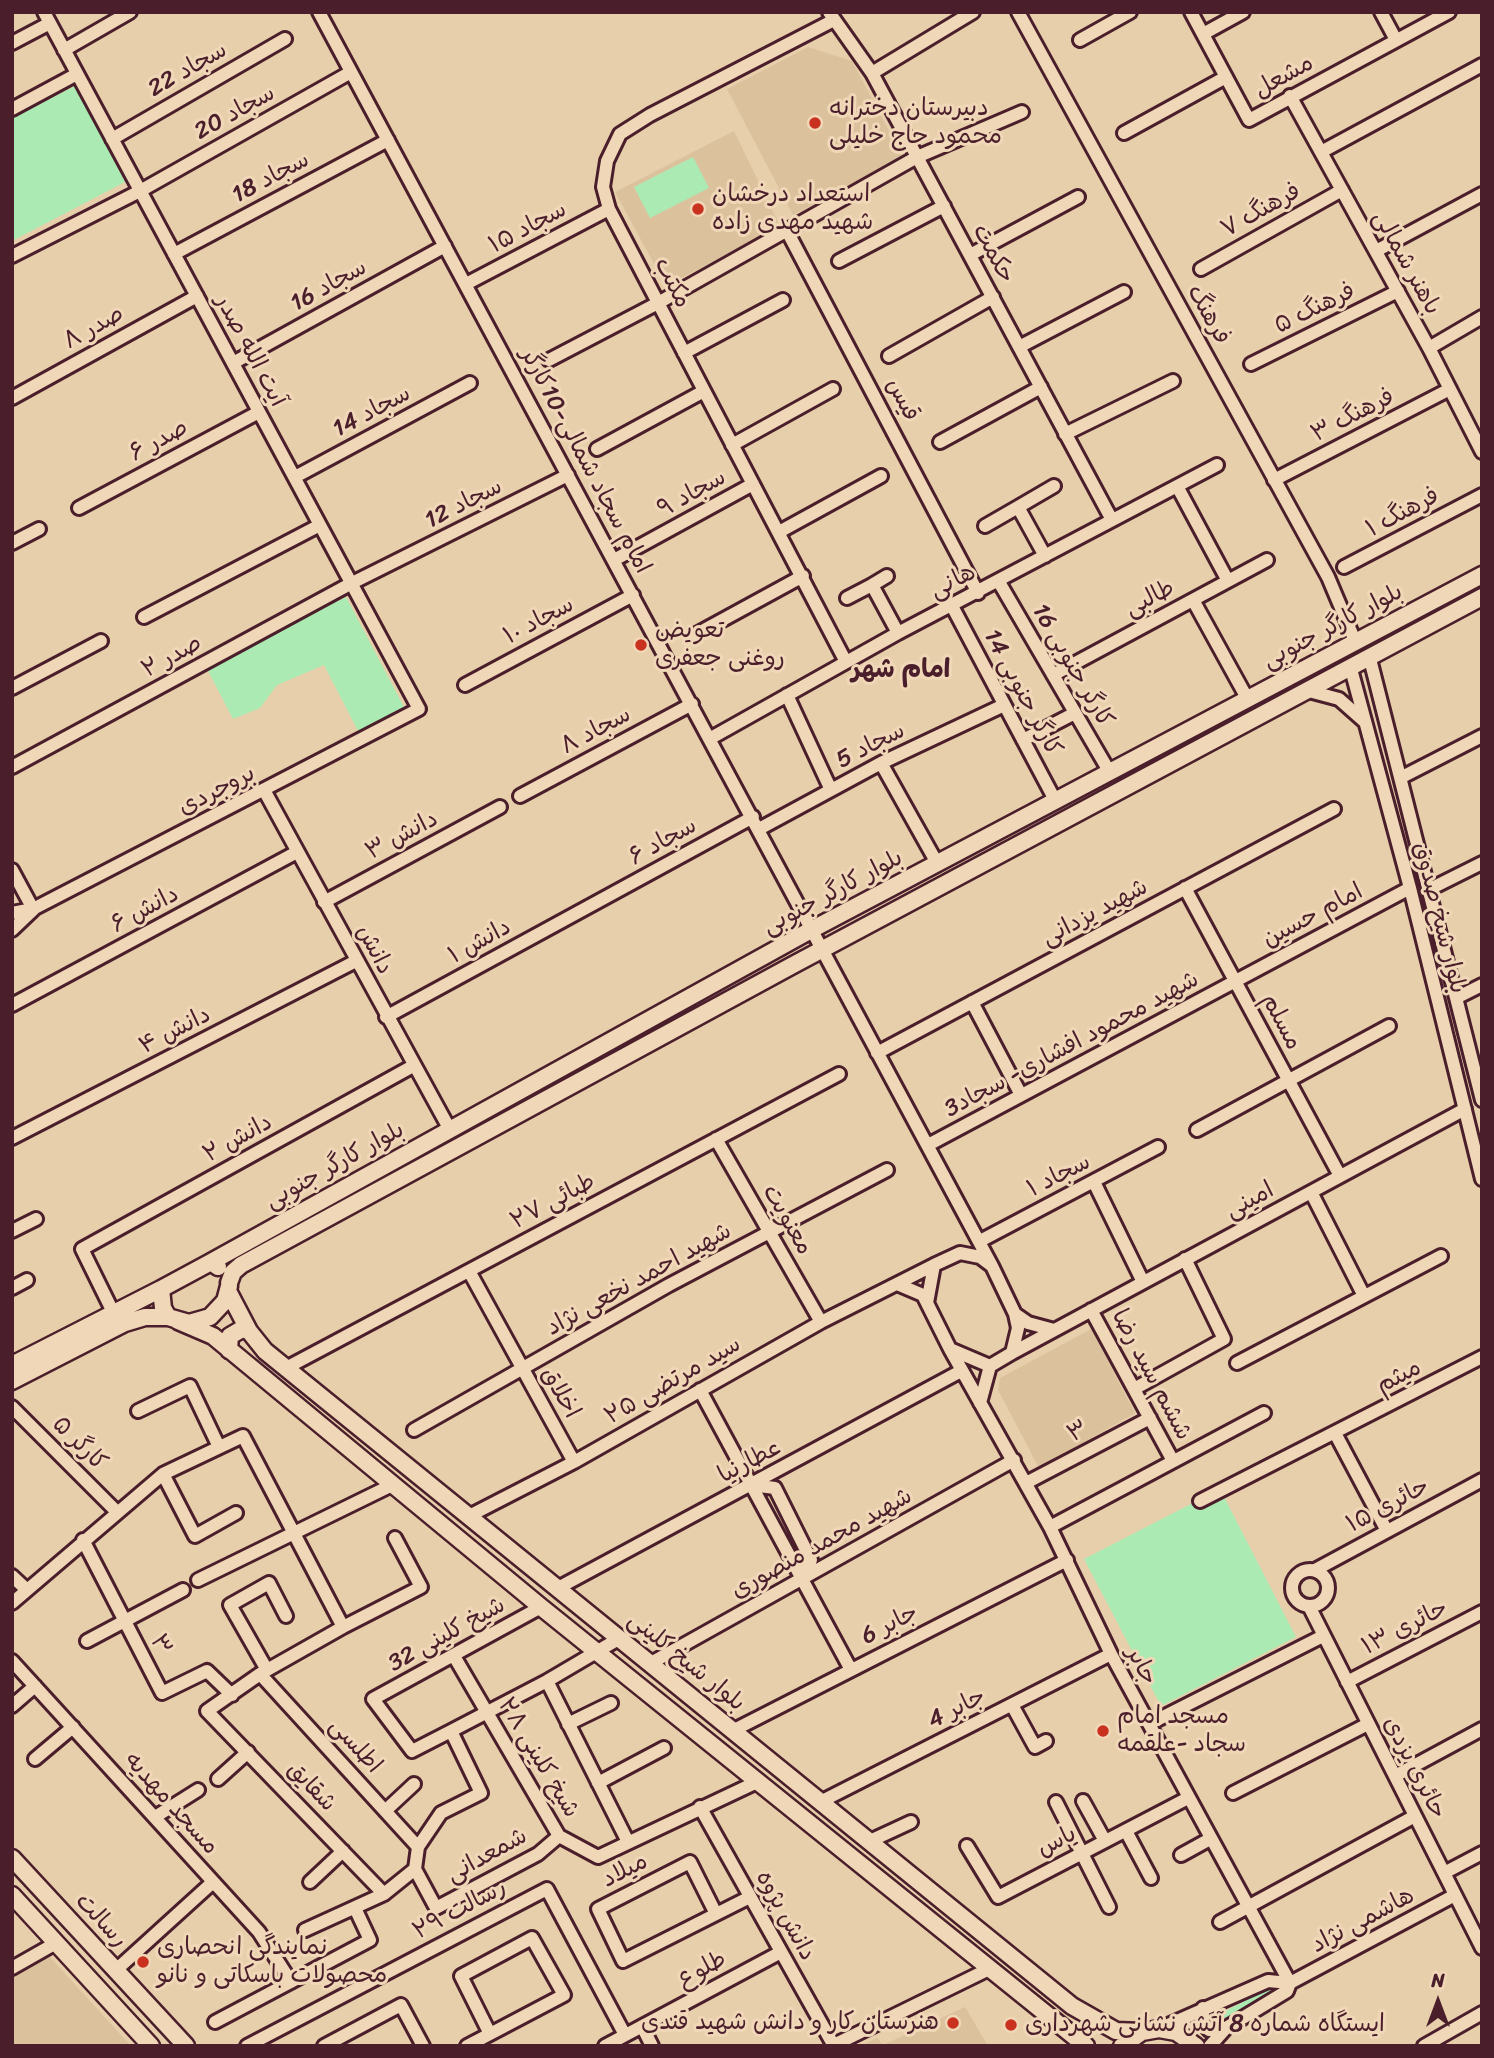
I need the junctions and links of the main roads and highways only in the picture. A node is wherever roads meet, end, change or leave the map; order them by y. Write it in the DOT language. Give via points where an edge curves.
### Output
graph roads {
  1 [pos="1482,575"];
  2 [pos="1482,597"];
  3 [pos="1355,641"];
  4 [pos="1370,659"];
  5 [pos="1351,669"];
  6 [pos="211,1262"];
  7 [pos="229,1287"];
  8 [pos="160,1289"];
  9 [pos="173,1319"];
  10 [pos="249,1331"];
  11 [pos="229,1350"];
  12 [pos="12,1365"];
  13 [pos="12,1381"];
  14 [pos="12,1858"];
  15 [pos="12,1895"];
  16 [pos="1009,1954"];
  17 [pos="991,1968"];
  18 [pos="1142,2032"];
  19 [pos="151,2046"];
  20 [pos="186,2046"];
  21 [pos="1086,2046"];
  22 [pos="1122,2046"];
  23 [pos="1196,2046"];
  1 -- 3 [label="main road, بلوار کارگر جنوبی"];
  2 -- 4 [label="main road, بلوار کارگر جنوبی"];
  3 -- 4 [label="main road"];
  3 -- 5 [label="main road"];
  3 -- 6 [label="main road, بلوار کارگر جنوبی" via="811,930"];
  4 -- 5 [label="main road, بلوار کارگر جنوبی"];
  5 -- 7 [label="main road, بلوار کارگر جنوبی" via="242,1265 233,1272"];
  6 -- 7 [label="main road"];
  6 -- 8 [label="main road"];
  7 -- 9 [label="main road" via="219,1310 210,1317 189,1323"];
  7 -- 10 [label="main road, بلوار شیخ کلینی"];
  8 -- 9 [label="main road" via="160,1299"];
  8 -- 12 [label="main road"];
  9 -- 11 [label="main road, بلوار شیخ کلینی" via="213,1336"];
  9 -- 13 [label="main road" via="145,1317 125,1323"];
  10 -- 11 [label="main road" via="242,1329 229,1336"];
  10 -- 16 [label="main road, بلوار شیخ کلینی" via="265,1351"];
  11 -- 17 [label="main road, بلوار شیخ کلینی"];
  14 -- 20 [label="main road, رسالت"];
  15 -- 19 [label="main road, رسالت"];
  16 -- 17 [label="main road"];
  16 -- 18 [label="main road, بلوار شیخ کلینی" via="1072,2006 1116,2031"];
  17 -- 21 [label="main road, بلوار شیخ کلینی"];
  18 -- 22 [label="main road"];
  18 -- 23 [label="main road" via="1176,2032"];
}
